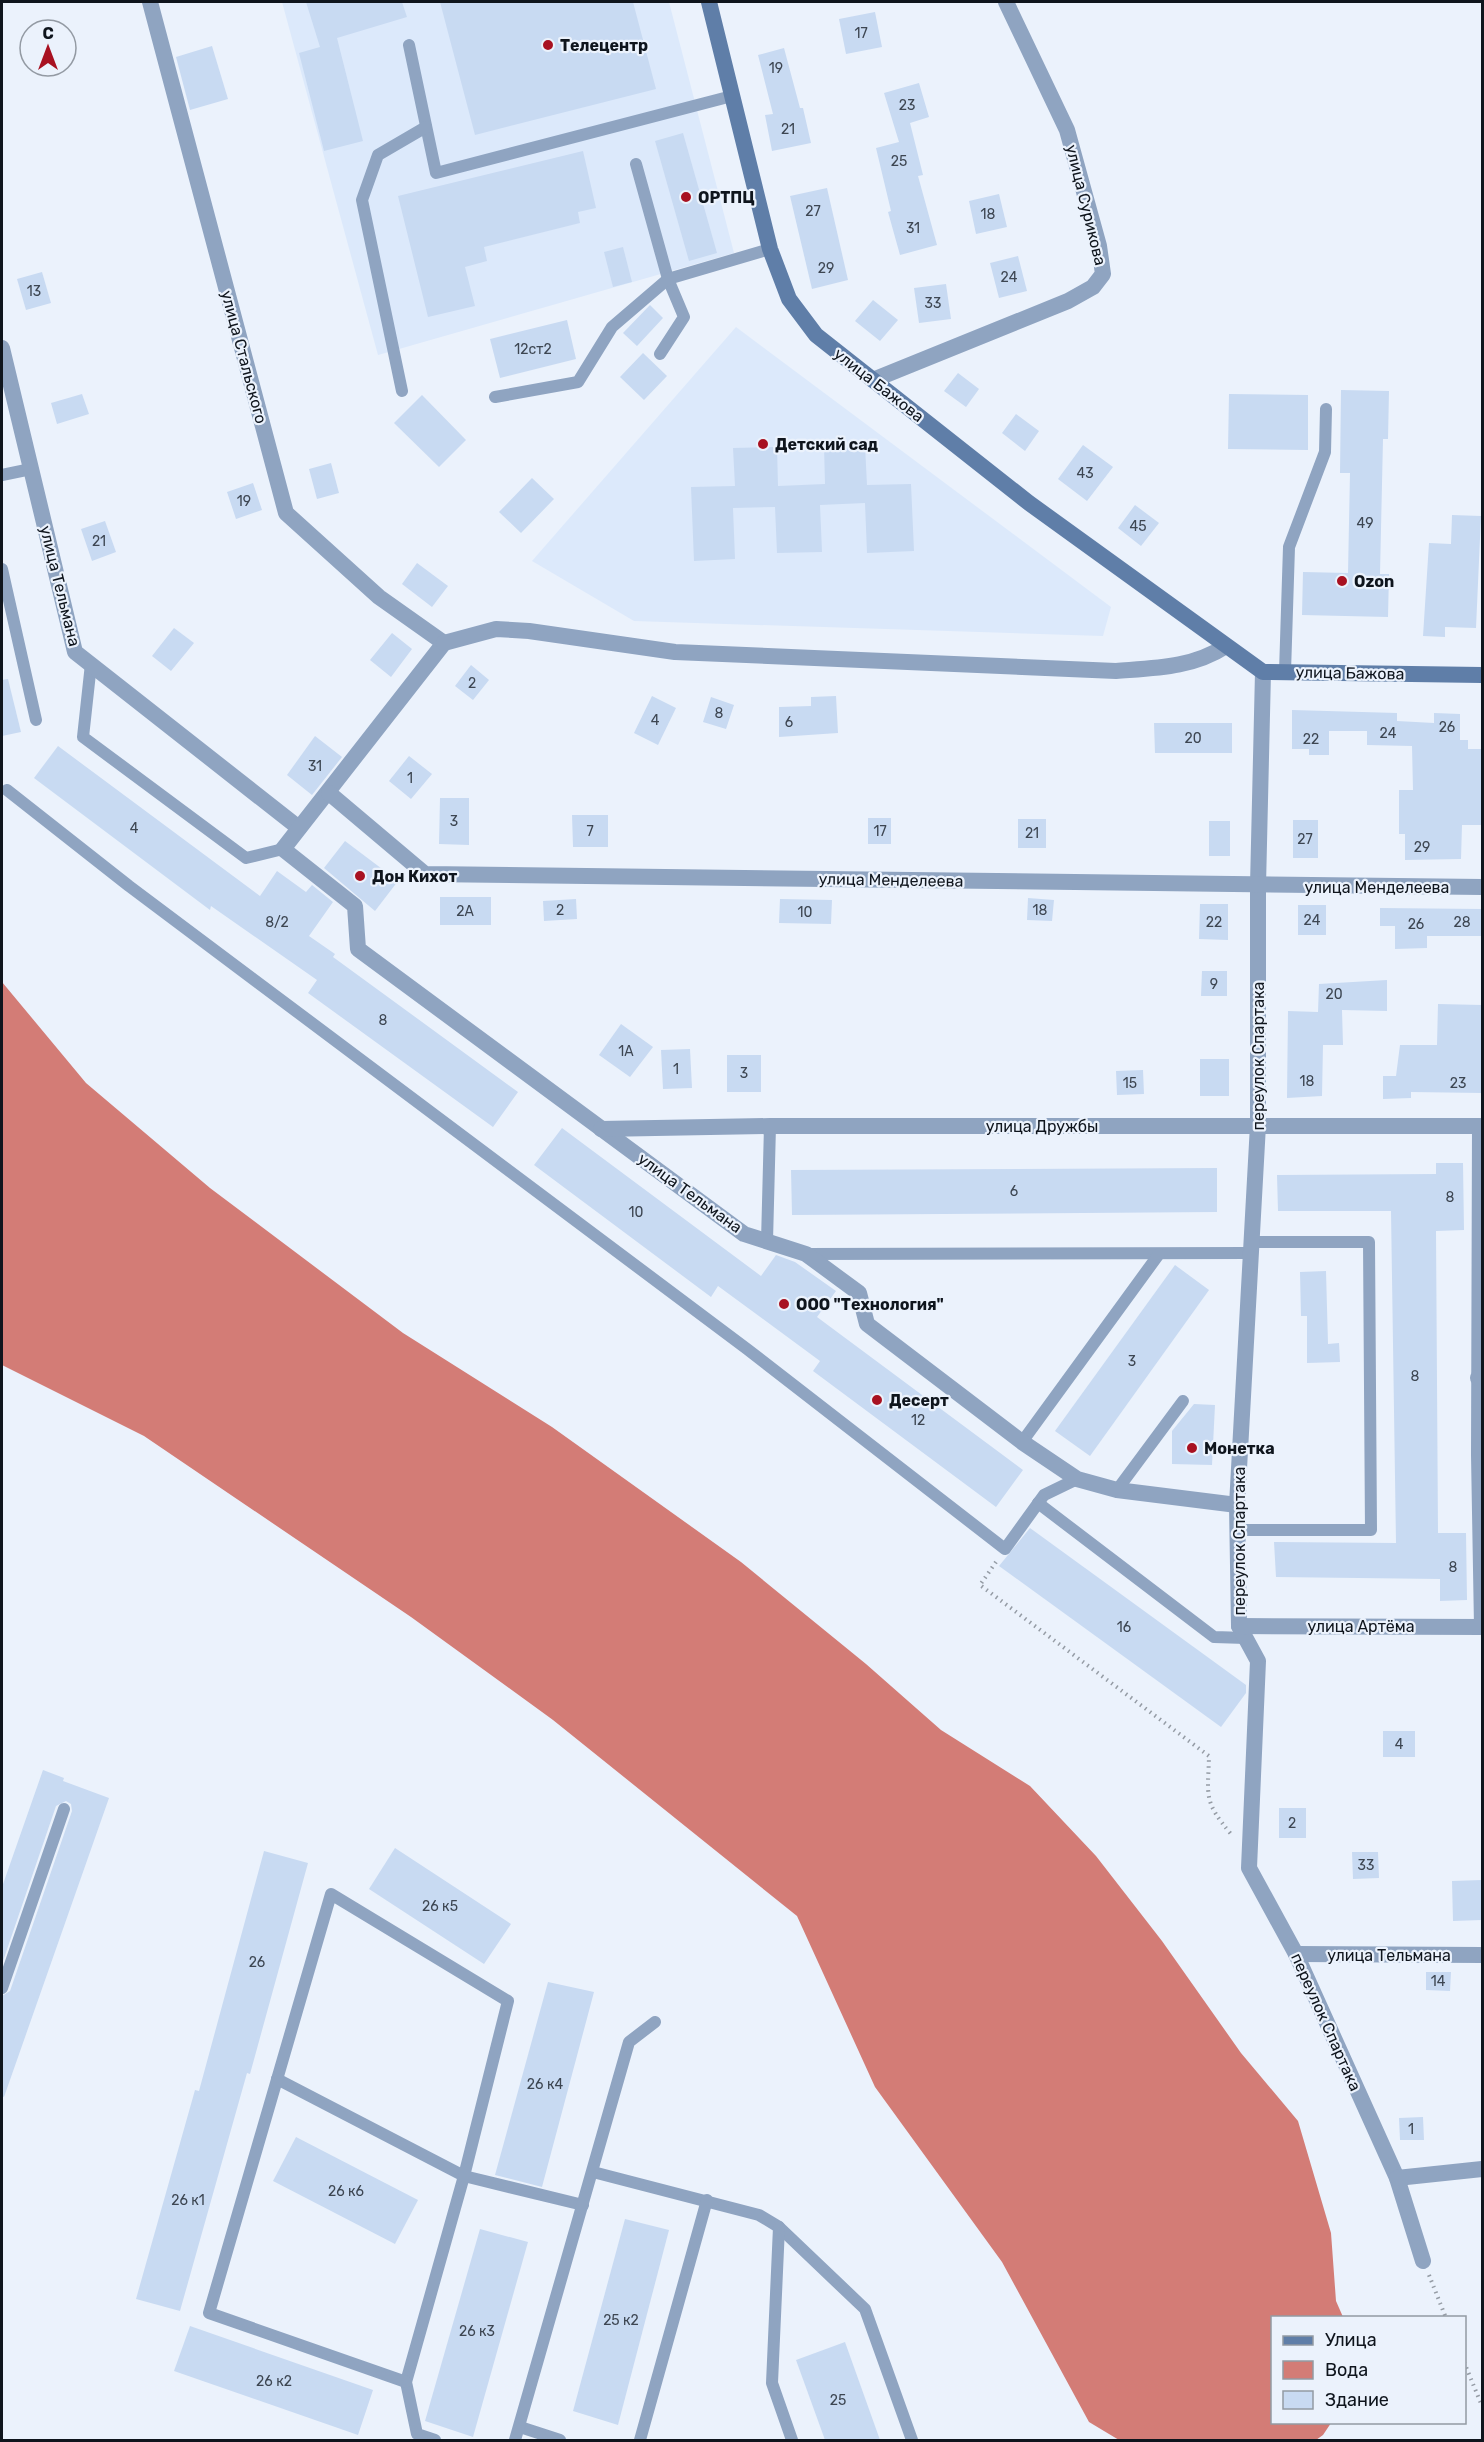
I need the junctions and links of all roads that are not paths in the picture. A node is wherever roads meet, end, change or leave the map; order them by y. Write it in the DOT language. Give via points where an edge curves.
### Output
graph roads {
  1 [pos="150,2"];
  2 [pos="709,2"];
  3 [pos="1006,2"];
  4 [pos="409,45"];
  5 [pos="732,96"];
  6 [pos="426,127"];
  7 [pos="636,164"];
  8 [pos="770,249"];
  9 [pos="668,279"];
  10 [pos="2,348"];
  11 [pos="660,354"];
  12 [pos="873,380"];
  13 [pos="402,390"];
  14 [pos="495,397"];
  15 [pos="1326,409"];
  16 [pos="31,469"];
  17 [pos="2,475"];
  18 [pos="2,569"];
  19 [pos="444,644"];
  20 [pos="1226,646"];
  21 [pos="91,664"];
  22 [pos="1263,672"];
  23 [pos="1285,672"];
  24 [pos="1482,675"];
  25 [pos="36,720"];
  26 [pos="7,790"];
  27 [pos="329,793"];
  28 [pos="299,828"];
  29 [pos="283,849"];
  30 [pos="1258,886"];
  31 [pos="1482,887"];
  32 [pos="1258,1125"];
  33 [pos="770,1126"];
  34 [pos="1480,1126"];
  35 [pos="601,1129"];
  36 [pos="767,1241"];
  37 [pos="1250,1248"];
  38 [pos="806,1254"];
  39 [pos="1159,1254"];
  40 [pos="1480,1378"];
  41 [pos="1183,1401"];
  42 [pos="1022,1442"];
  43 [pos="1077,1479"];
  44 [pos="1117,1490"];
  45 [pos="1038,1503"];
  46 [pos="1237,1505"];
  47 [pos="1238,1530"];
  48 [pos="1481,1627"];
  49 [pos="1242,1632"];
  50 [pos="64,1809"];
  51 [pos="1296,1954"];
  52 [pos="1482,1955"];
  53 [pos="2,1988"];
  54 [pos="655,2022"];
  55 [pos="277,2079"];
  56 [pos="1482,2169"];
  57 [pos="593,2172"];
  58 [pos="464,2176"];
  59 [pos="1397,2178"];
  60 [pos="708,2200"];
  61 [pos="583,2205"];
  62 [pos="779,2227"];
  63 [pos="1423,2261"];
  64 [pos="406,2382"];
  65 [pos="520,2427"];
  66 [pos="435,2440"];
  67 [pos="516,2440"];
  68 [pos="560,2440"];
  69 [pos="640,2440"];
  70 [pos="792,2440"];
  71 [pos="912,2440"];
  1 -- 19 [label="street, улица Стальского" via="286,513 379,597"];
  2 -- 5 [label="main road, улица Бажова"];
  3 -- 12 [label="street, улица Сурикова" via="1067,129 1103,274 1093,287 1068,301"];
  4 -- 6 [label="lane"];
  5 -- 6 [label="lane" via="436,173"];
  5 -- 8 [label="main road, улица Бажова"];
  6 -- 13 [label="lane" via="378,156 362,200"];
  7 -- 9 [label="lane"];
  8 -- 9 [label="lane"];
  8 -- 12 [label="main road, улица Бажова" via="789,299 816,335"];
  9 -- 11 [label="lane" via="684,317"];
  9 -- 14 [label="lane" via="612,327 578,382"];
  10 -- 16 [label="street, улица Тельмана"];
  12 -- 20 [label="main road, улица Бажова" via="1029,503"];
  15 -- 23 [label="lane" via="1325,452 1288,547"];
  16 -- 17 [label="lane"];
  16 -- 21 [label="street, улица Тельмана" via="75,652"];
  18 -- 25 [label="lane"];
  19 -- 20 [label="street" via="496,629 675,652 1116,671 1185,665"];
  19 -- 27 [label="street"];
  20 -- 22 [label="main road, улица Бажова"];
  21 -- 28 [label="street, улица Тельмана"];
  21 -- 29 [label="lane" via="83,737 246,858"];
  22 -- 23 [label="main road, улица Бажова"];
  22 -- 30 [label="street, переулок Спартака"];
  23 -- 24 [label="main road, улица Бажова"];
  26 -- 45 [label="lane" via="738,1341 1005,1549"];
  27 -- 28 [label="street"];
  27 -- 30 [label="street, улица Менделеева" via="425,874"];
  28 -- 29 [label="street"];
  29 -- 35 [label="street, улица Тельмана" via="355,906 358,949"];
  30 -- 31 [label="street, улица Менделеева"];
  30 -- 32 [label="street, переулок Спартака"];
  32 -- 33 [label="street, улица Дружбы"];
  32 -- 34 [label="street, улица Дружбы"];
  32 -- 37 [label="street, переулок Спартака"];
  33 -- 35 [label="street, улица Дружбы"];
  33 -- 36 [label="lane"];
  34 -- 40 [label="lane"];
  35 -- 36 [label="street, улица Тельмана" via="744,1234"];
  36 -- 38 [label="street, улица Тельмана"];
  37 -- 39 [label="lane"];
  37 -- 46 [label="street, переулок Спартака"];
  37 -- 47 [label="lane" via="1369,1242 1371,1530"];
  38 -- 39 [label="lane"];
  38 -- 42 [label="street, улица Тельмана" via="859,1293 867,1324"];
  39 -- 42 [label="lane"];
  40 -- 48 [label="lane"];
  41 -- 44 [label="lane"];
  42 -- 43 [label="street, улица Тельмана"];
  43 -- 44 [label="street, улица Тельмана"];
  43 -- 45 [label="lane" via="1044,1495"];
  44 -- 46 [label="street, улица Тельмана"];
  45 -- 49 [label="lane" via="1214,1637"];
  46 -- 47 [label="street, переулок Спартака"];
  47 -- 49 [label="street, переулок Спартака"];
  48 -- 49 [label="street, улица Артёма"];
  49 -- 51 [label="street, переулок Спартака" via="1258,1661 1249,1868"];
  50 -- 53 [label="lane"];
  51 -- 52 [label="street, улица Тельмана"];
  51 -- 59 [label="street, переулок Спартака"];
  54 -- 57 [label="lane" via="629,2042"];
  55 -- 58 [label="lane"];
  55 -- 58 [label="lane" via="331,1894 508,2001"];
  55 -- 64 [label="lane" via="209,2313"];
  56 -- 59 [label="street"];
  57 -- 60 [label="lane"];
  57 -- 61 [label="lane"];
  58 -- 61 [label="lane"];
  58 -- 64 [label="lane"];
  59 -- 63 [label="street, переулок Спартака"];
  60 -- 62 [label="lane" via="759,2215"];
  60 -- 69 [label="lane"];
  61 -- 65 [label="lane"];
  62 -- 70 [label="lane" via="772,2383"];
  62 -- 71 [label="lane" via="865,2309"];
  64 -- 66 [label="lane" via="417,2434"];
  65 -- 67 [label="lane"];
  65 -- 68 [label="lane"];
}
